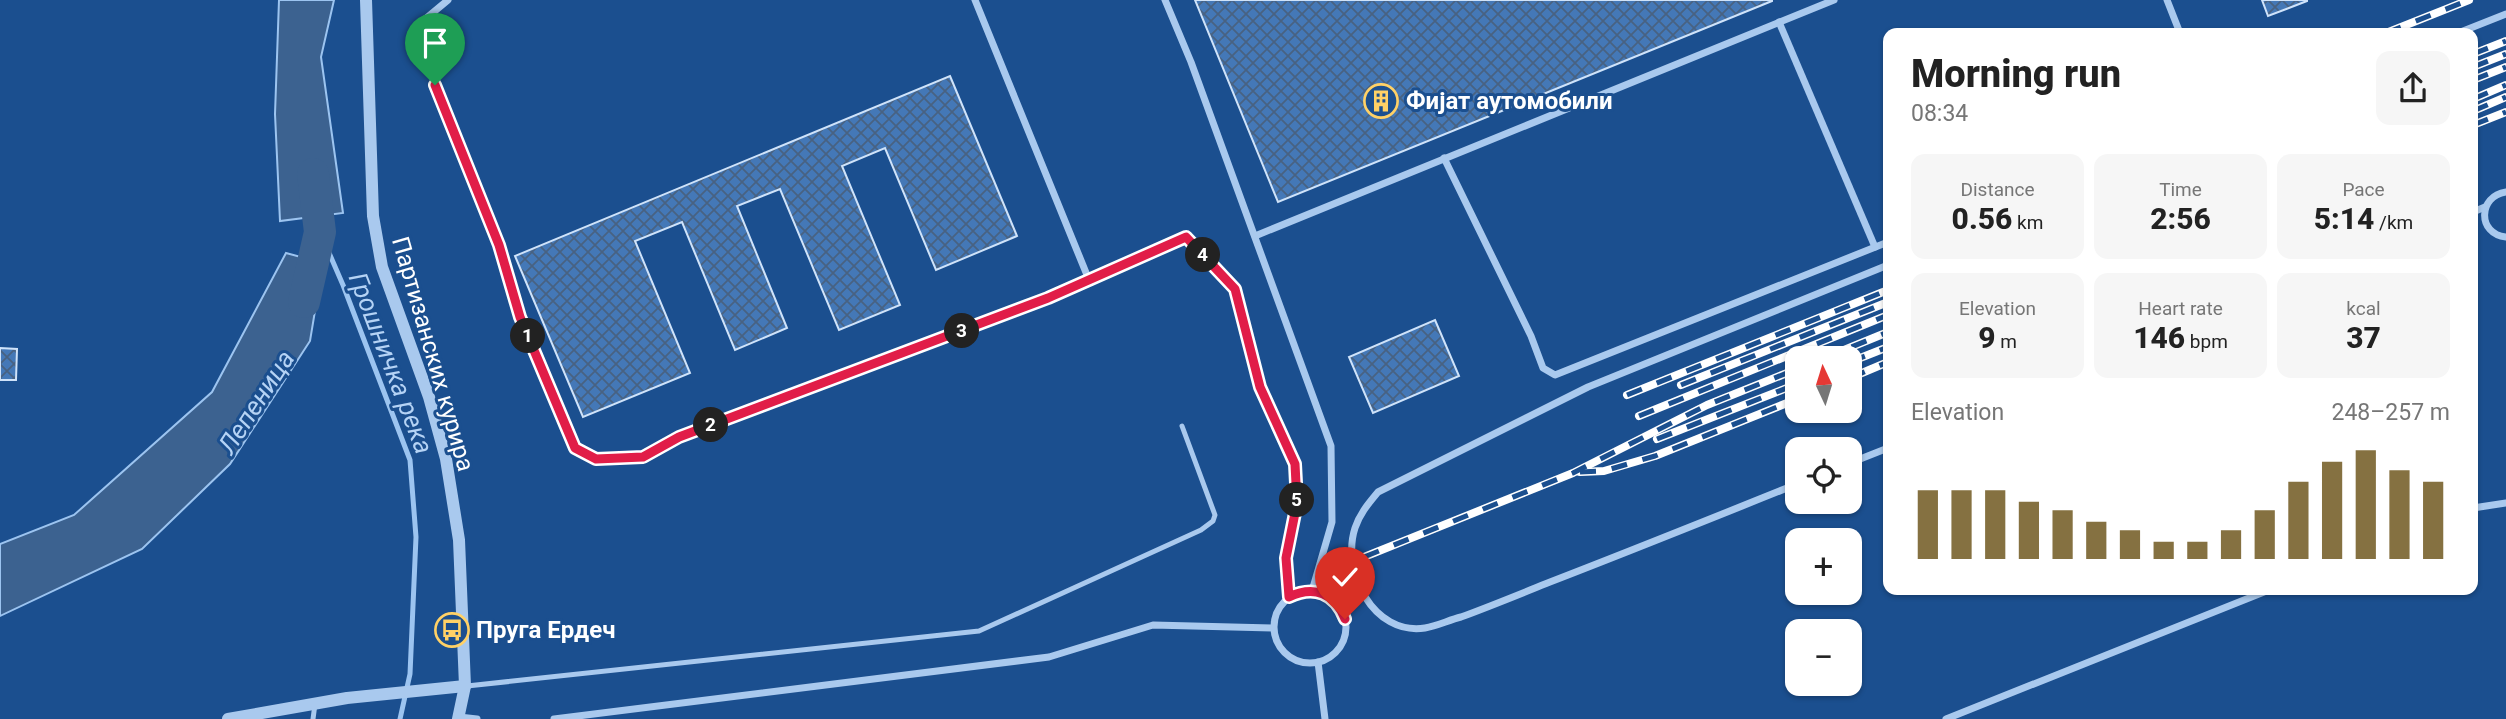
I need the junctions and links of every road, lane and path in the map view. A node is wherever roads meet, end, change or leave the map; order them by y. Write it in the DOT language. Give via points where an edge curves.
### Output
graph roads {
  1 [pos="366,0"];
  2 [pos="448,0"];
  3 [pos="975,0"];
  4 [pos="1165,0"];
  5 [pos="1833,0"];
  6 [pos="2167,0"];
  7 [pos="2506,14"];
  8 [pos="1779,22"];
  9 [pos="2178,28"];
  10 [pos="2471,28"];
  11 [pos="1444,159"];
  12 [pos="2506,192"];
  13 [pos="2485,206"];
  14 [pos="2478,210"];
  15 [pos="1255,236"];
  16 [pos="2506,237"];
  17 [pos="1883,244"];
  18 [pos="1875,247"];
  19 [pos="1883,267"];
  20 [pos="1089,280"];
  21 [pos="1182,426"];
  22 [pos="1883,450"];
  23 [pos="1862,458"];
  24 [pos="1785,489"];
  25 [pos="2506,503"];
  26 [pos="2478,507"];
  27 [pos="1312,590"];
  28 [pos="2257,595"];
  29 [pos="1289,597"];
  30 [pos="1273,628"];
  31 [pos="1318,662"];
  32 [pos="465,686"];
  33 [pos="315,704"];
  34 [pos="459,718"];
  35 [pos="228,719"];
  36 [pos="313,719"];
  37 [pos="477,719"];
  38 [pos="554,719"];
  39 [pos="1325,719"];
  40 [pos="1947,719"];
  1 -- 32 [label="street, Партизанских курира" via="373,216 382,267 446,459 459,540"];
  2 -- 20 [label="street" via="418,25 435,85 499,245 520,317 575,448 596,459 643,457 679,437"];
  3 -- 20 [label="street"];
  4 -- 15 [label="street"];
  5 -- 8 [label="street"];
  6 -- 9 [label="street"];
  7 -- 10 [label="street"];
  8 -- 11 [label="street"];
  8 -- 18 [label="street"];
  11 -- 15 [label="street"];
  11 -- 18 [label="street" via="1543,368 1555,375"];
  12 -- 13 [label="street" via="2495,195"];
  13 -- 14 [label="street"];
  13 -- 16 [label="street" via="2488,228"];
  15 -- 27 [label="street" via="1331,446 1332,522"];
  17 -- 18 [label="street"];
  19 -- 24 [label="street" via="1588,387 1378,492 1354,530 1354,570 1366,600 1380,614 1408,628 1424,628"];
  20 -- 29 [label="street" via="1186,237 1235,289 1260,387 1295,464 1297,503 1286,558"];
  21 -- 32 [label="lane" via="1215,515 1213,521 979,631"];
  22 -- 23 [label="street"];
  25 -- 26 [label="street"];
  27 -- 29 [label="street"];
  27 -- 31 [label="street" via="1333,599 1345,619 1337,651"];
  28 -- 40 [label="street"];
  29 -- 30 [label="street" via="1280,605"];
  30 -- 31 [label="street" via="1283,651 1293,659"];
  30 -- 38 [label="street" via="1153,625 1049,657"];
  31 -- 39 [label="street"];
  32 -- 33 [label="street"];
  32 -- 34 [label="street, Партизанских курира"];
  33 -- 35 [label="street"];
  33 -- 36 [label="lane"];
  34 -- 37 [label="street"];
}
